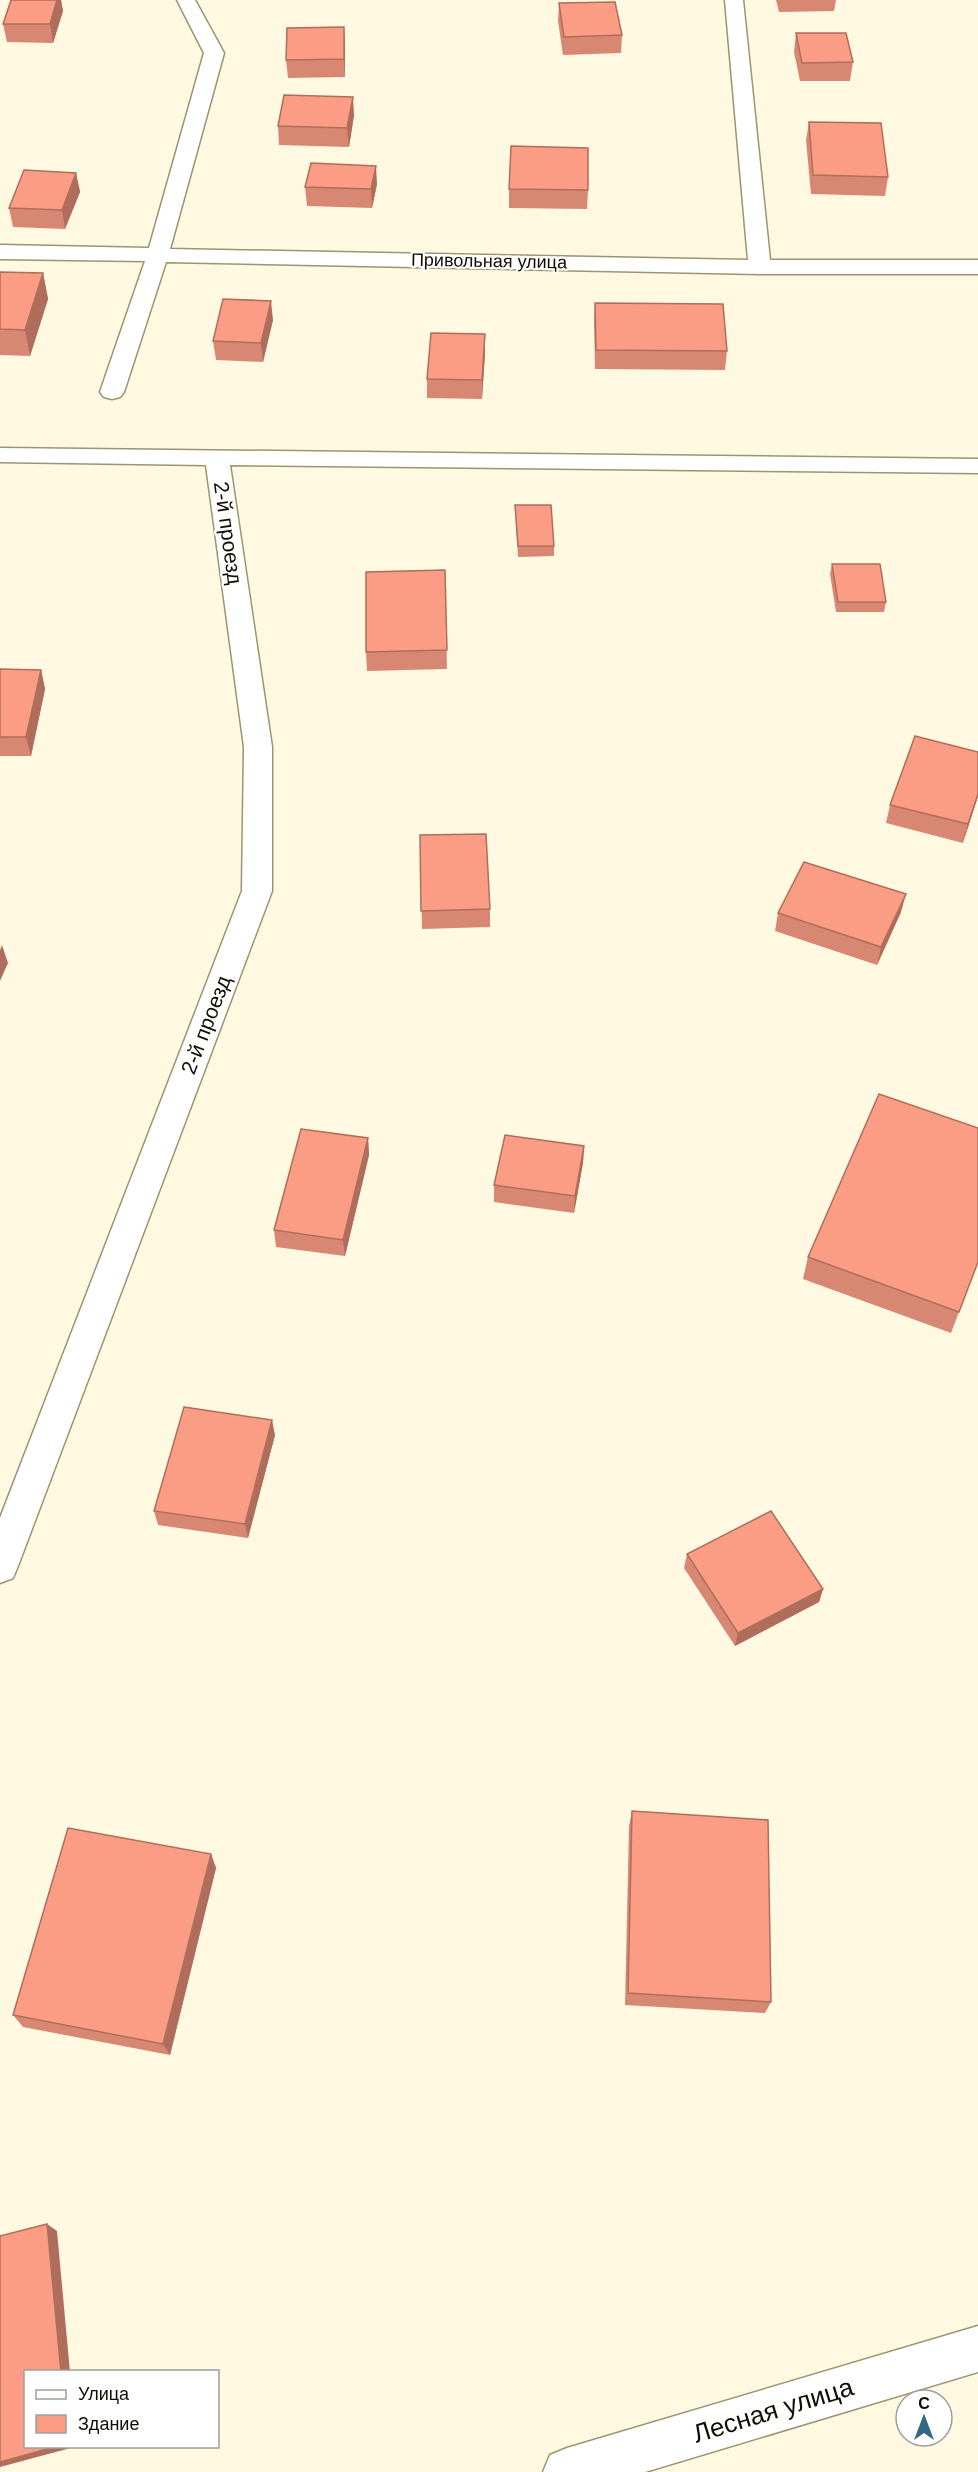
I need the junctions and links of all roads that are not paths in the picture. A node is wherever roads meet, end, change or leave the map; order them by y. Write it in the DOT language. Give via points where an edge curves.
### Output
graph roads {
  1 [pos="186,0"];
  2 [pos="734,0"];
  3 [pos="0,252"];
  4 [pos="158,254"];
  5 [pos="760,267"];
  6 [pos="978,267"];
  7 [pos="112,392"];
  8 [pos="0,455"];
  9 [pos="217,458"];
  10 [pos="978,466"];
  11 [pos="0,1566"];
  12 [pos="978,2349"];
  13 [pos="567,2472"];
  1 -- 4 [label="street" via="214,53"];
  2 -- 5 [label="street"];
  3 -- 4 [label="street, Привольная улица"];
  4 -- 5 [label="street, Привольная улица"];
  4 -- 7 [label="street"];
  5 -- 6 [label="street, Привольная улица"];
  8 -- 9 [label="street"];
  9 -- 10 [label="street"];
  9 -- 11 [label="street, 2-й проезд" via="258,747 257,891"];
  12 -- 13 [label="street, Лесная улица"];
}
